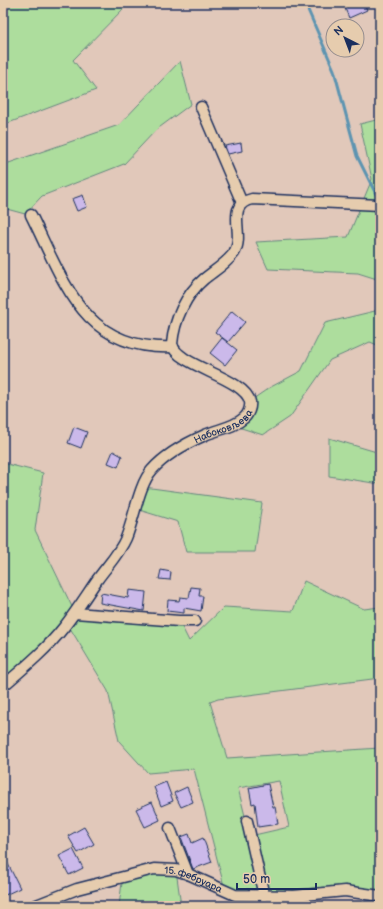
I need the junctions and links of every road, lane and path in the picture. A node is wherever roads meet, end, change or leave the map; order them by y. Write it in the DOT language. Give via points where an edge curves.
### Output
graph roads {
  1 [pos="201,107"];
  2 [pos="242,203"];
  3 [pos="380,205"];
  4 [pos="31,215"];
  5 [pos="173,347"];
  6 [pos="75,613"];
  7 [pos="195,621"];
  8 [pos="3,686"];
  9 [pos="247,821"];
  10 [pos="170,828"];
  11 [pos="188,874"];
  12 [pos="264,896"];
  13 [pos="380,896"];
  14 [pos="34,906"];
  1 -- 2 [label="street"];
  2 -- 3 [label="street" via="244,200 252,199"];
  2 -- 5 [label="street" via="236,213 236,249 228,260 191,291 182,308 173,338"];
  4 -- 5 [label="street" via="61,280 84,313 119,339 158,348"];
  5 -- 6 [label="street, Набоковљева" via="190,362 240,388 250,401 250,409 244,418 232,426 205,435 180,448 151,470 117,554"];
  6 -- 7 [label="street"];
  6 -- 8 [label="street, Набоковљева" via="44,649"];
  9 -- 12 [label="street"];
  10 -- 11 [label="street"];
  11 -- 12 [label="street, 15. фебруара" via="235,895"];
  11 -- 14 [label="street, 15. фебруара" via="176,870 154,869 77,889"];
  12 -- 13 [label="street, 15. фебруара" via="345,891"];
}
